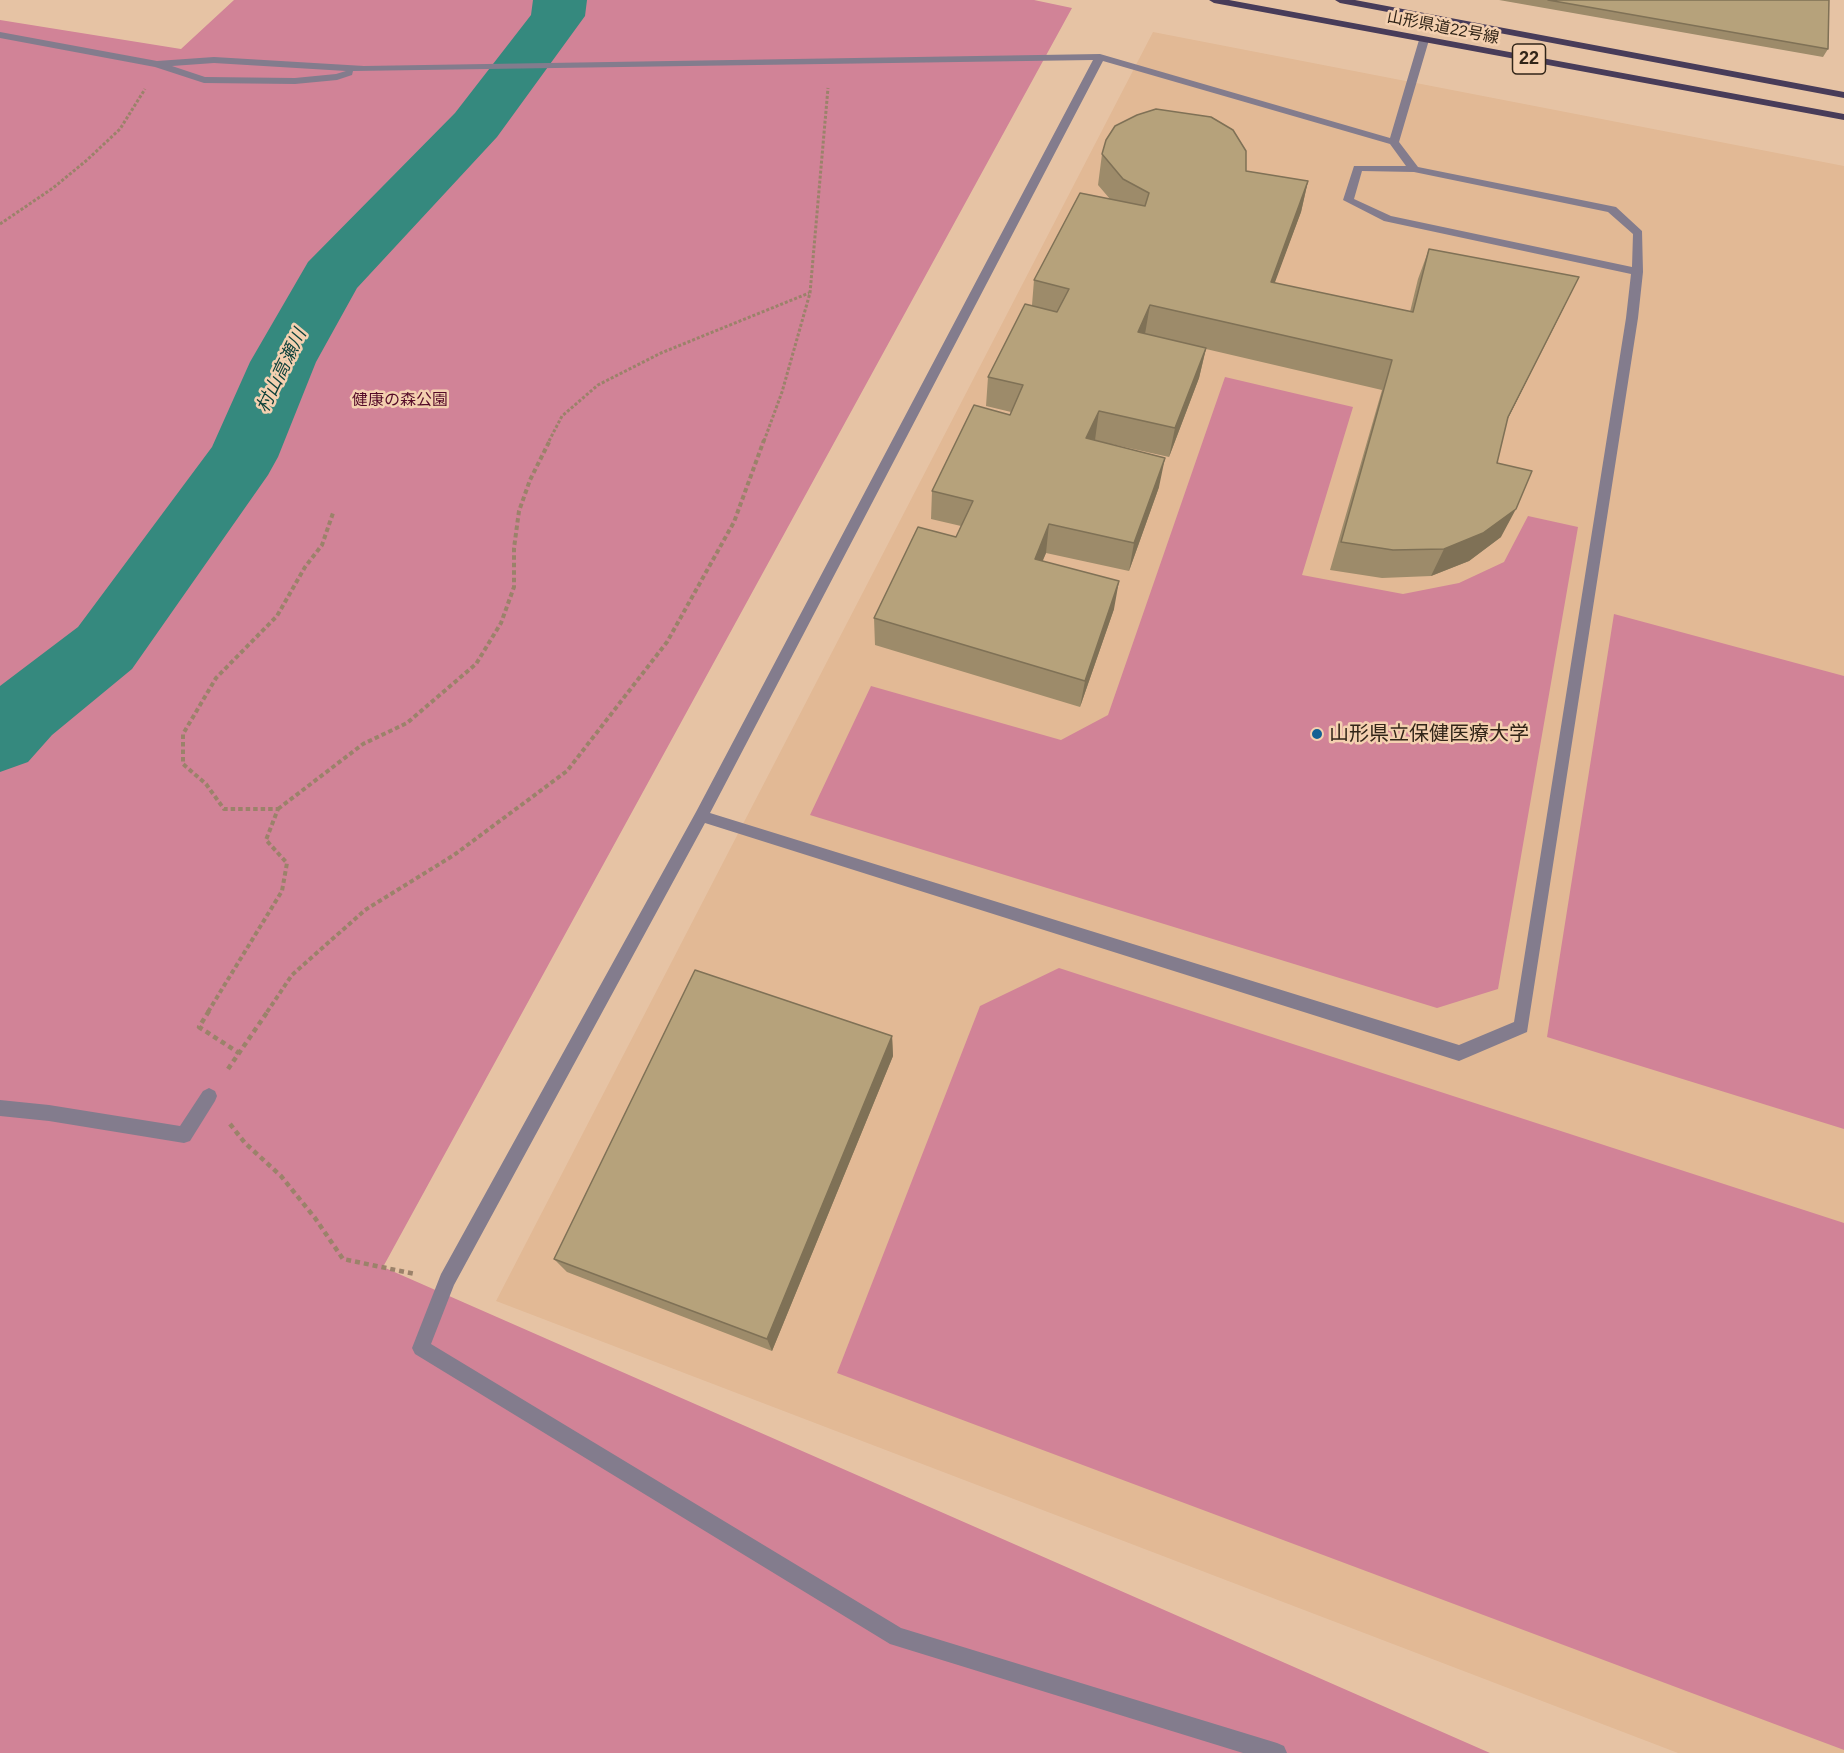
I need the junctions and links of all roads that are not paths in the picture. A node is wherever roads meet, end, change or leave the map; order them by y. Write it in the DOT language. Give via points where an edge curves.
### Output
graph roads {
  1 [pos="1214,0"];
  2 [pos="1340,0"];
  3 [pos="0,34"];
  4 [pos="1424,40"];
  5 [pos="1100,57"];
  6 [pos="157,64"];
  7 [pos="364,69"];
  8 [pos="1844,95"];
  9 [pos="1844,117"];
  10 [pos="1394,142"];
  11 [pos="1414,169"];
  12 [pos="1637,272"];
  13 [pos="701,816"];
  14 [pos="209,1095"];
  15 [pos="0,1108"];
  16 [pos="1277,1753"];
  1 -- 4 [label="main road, 山形県道22号線 / 22"];
  2 -- 8 [label="main road, 山形県道22号線 / 22"];
  3 -- 6 [label="lane"];
  4 -- 9 [label="main road, 山形県道22号線 / 22"];
  4 -- 10 [label="lane"];
  5 -- 7 [label="lane"];
  5 -- 10 [label="lane"];
  5 -- 13 [label="lane"];
  6 -- 7 [label="lane" via="214,60"];
  6 -- 7 [label="lane" via="216,81 295,81 337,77"];
  10 -- 11 [label="lane"];
  11 -- 12 [label="lane" via="1612,209 1638,233"];
  11 -- 12 [label="lane" via="1358,168 1348,200 1388,219"];
  12 -- 13 [label="lane" via="1521,1027 1459,1053"];
  13 -- 16 [label="lane" via="447,1280 421,1348 897,1637"];
  14 -- 15 [label="lane" via="184,1135"];
}
